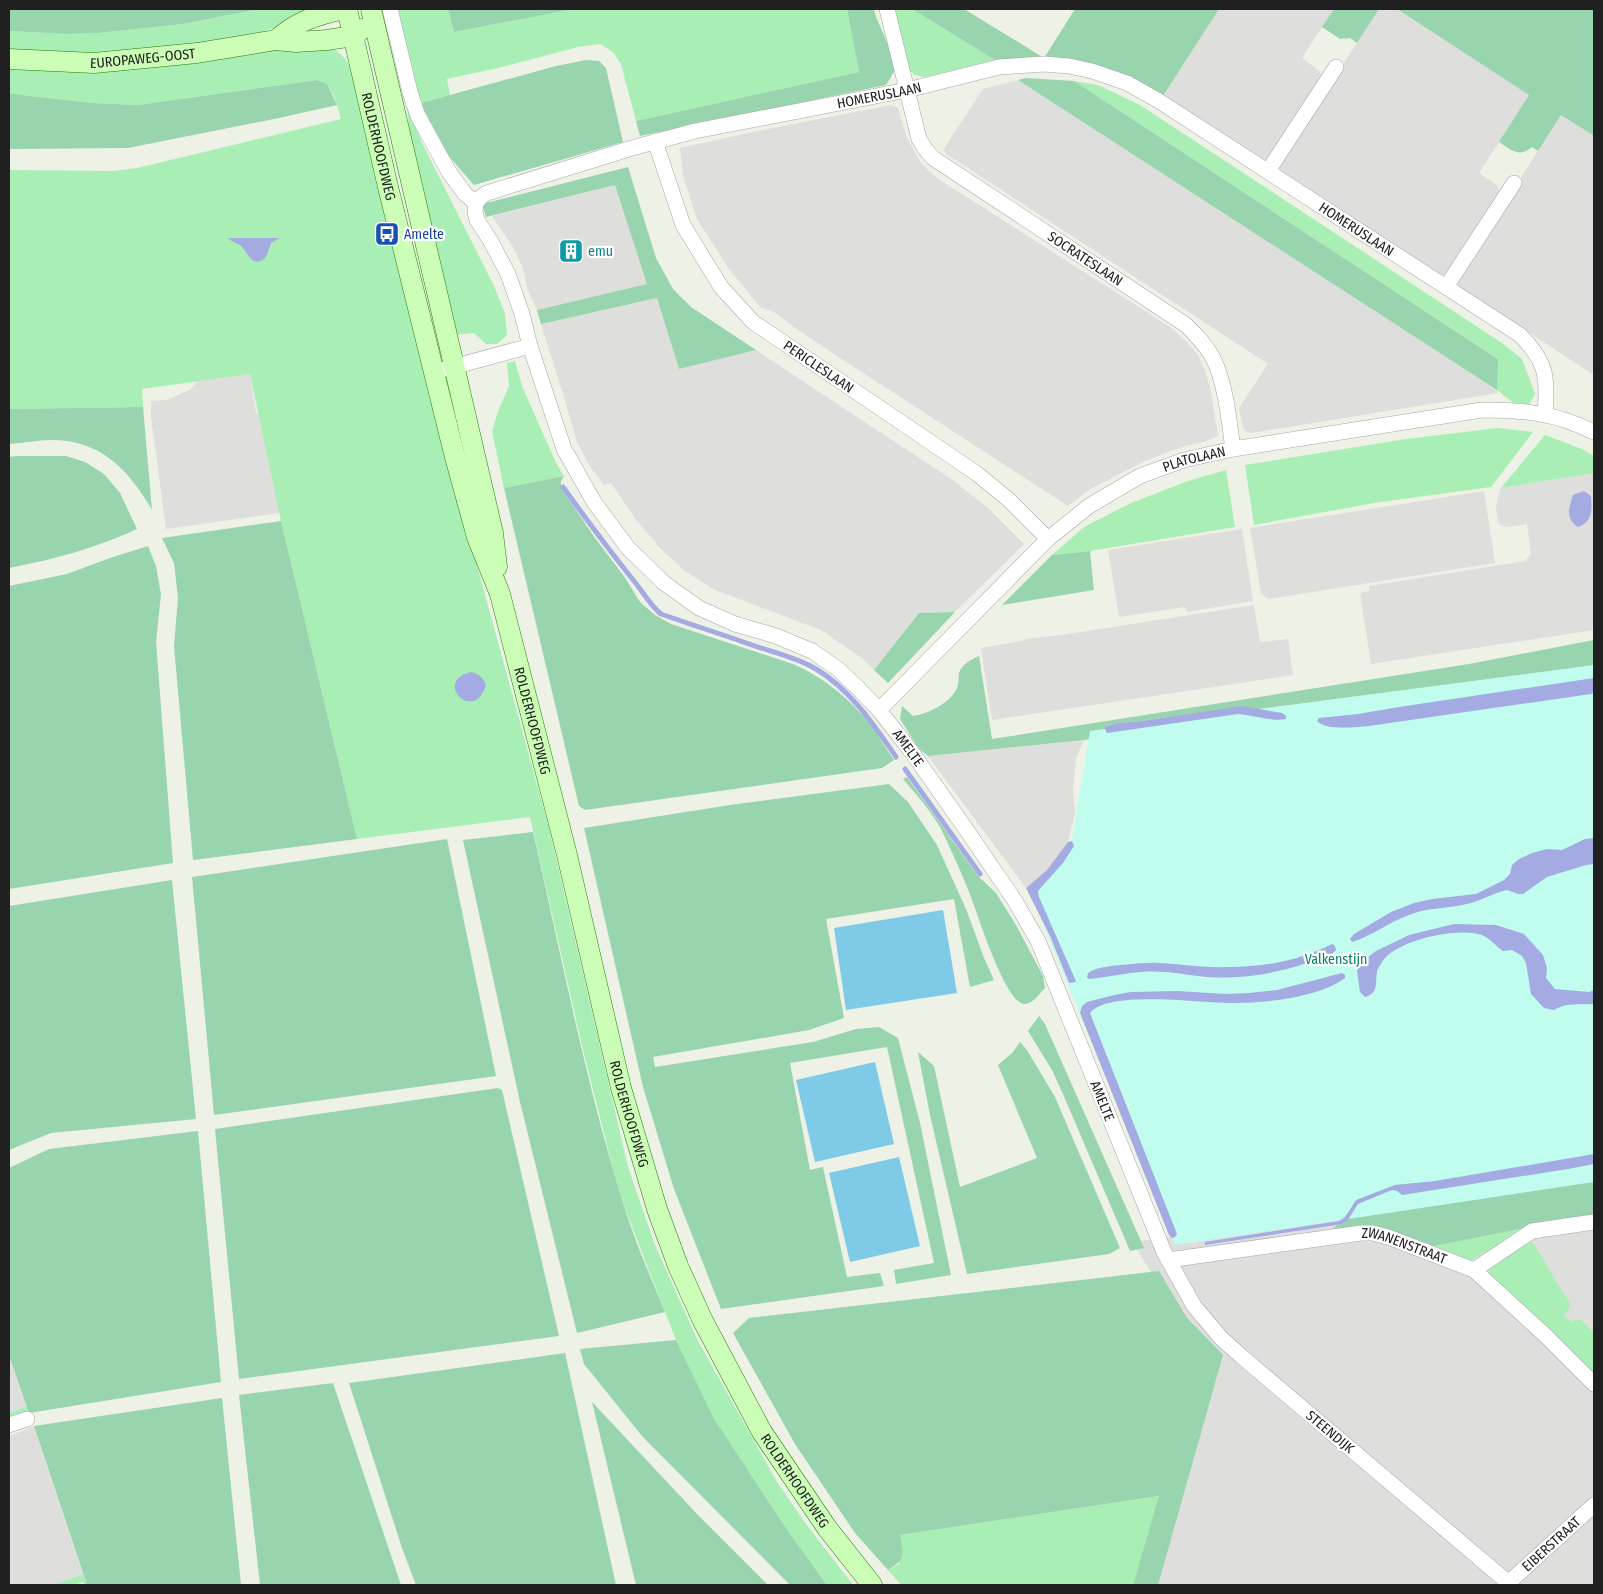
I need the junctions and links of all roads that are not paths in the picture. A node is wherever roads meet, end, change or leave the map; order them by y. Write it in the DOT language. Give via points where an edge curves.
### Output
graph roads {
  1 [pos="346,9"];
  2 [pos="390,9"];
  3 [pos="887,9"];
  4 [pos="373,14"];
  5 [pos="353,36"];
  6 [pos="276,40"];
  7 [pos="9,59"];
  8 [pos="1336,67"];
  9 [pos="907,90"];
  10 [pos="656,141"];
  11 [pos="1268,171"];
  12 [pos="1514,183"];
  13 [pos="476,203"];
  14 [pos="1446,287"];
  15 [pos="530,346"];
  16 [pos="455,366"];
  17 [pos="433,372"];
  18 [pos="1545,414"];
  19 [pos="1594,432"];
  20 [pos="1234,449"];
  21 [pos="1048,538"];
  22 [pos="500,594"];
  23 [pos="879,710"];
  24 [pos="1594,1222"];
  25 [pos="1168,1260"];
  26 [pos="1474,1270"];
  27 [pos="1594,1384"];
  28 [pos="26,1419"];
  29 [pos="9,1425"];
  30 [pos="1594,1505"];
  31 [pos="872,1585"];
  32 [pos="1508,1585"];
  1 -- 4 [label="main road"];
  1 -- 5 [label="main road, ROLDERHOOFDWEG"];
  1 -- 6 [label="main road, EUROPAWEG-OOST" via="319,15 289,28"];
  2 -- 13 [label="street" via="418,116 449,172"];
  3 -- 9 [label="street, SOCRATESLAAN"];
  4 -- 5 [label="main road, EUROPAWEG-OOST"];
  4 -- 16 [label="main road, ROLDERHOOFDWEG"];
  5 -- 6 [label="main road, EUROPAWEG-OOST" via="296,42"];
  5 -- 17 [label="main road, ROLDERHOOFDWEG"];
  6 -- 7 [label="main road, EUROPAWEG-OOST" via="197,54 94,62"];
  8 -- 11 [label="street"];
  9 -- 10 [label="street, HOMERUSLAAN"];
  9 -- 11 [label="street, HOMERUSLAAN" via="999,66 1044,64 1092,71 1144,92"];
  9 -- 20 [label="street, SOCRATESLAAN" via="920,139 933,158 1186,325 1202,340 1213,358 1222,386"];
  10 -- 13 [label="street, HOMERUSLAAN" via="487,193"];
  10 -- 21 [label="street, PERICLESLAAN" via="683,225 721,288 753,322 976,473"];
  11 -- 14 [label="street, HOMERUSLAAN"];
  12 -- 14 [label="street"];
  13 -- 15 [label="street, AMELTE" via="478,220 508,274"];
  14 -- 18 [label="street, HOMERUSLAAN" via="1520,335 1533,348 1545,374"];
  15 -- 16 [label="street"];
  15 -- 23 [label="street, AMELTE" via="564,449 594,502 628,548 664,583 699,608 812,652 838,669"];
  16 -- 17 [label="street"];
  16 -- 22 [label="main road, ROLDERHOOFDWEG" via="493,533"];
  17 -- 22 [label="main road, ROLDERHOOFDWEG" via="477,537"];
  18 -- 19 [label="street, PLATOLAAN"];
  18 -- 20 [label="street, PLATOLAAN" via="1482,410"];
  20 -- 21 [label="street, PLATOLAAN" via="1184,460 1140,476 1089,506"];
  21 -- 23 [label="street, PLATOLAAN"];
  22 -- 31 [label="main road, ROLDERHOOFDWEG" via="567,855 621,1088 657,1209 678,1266 703,1321 762,1432 827,1528"];
  23 -- 25 [label="street, AMELTE" via="970,835 1038,941"];
  24 -- 26 [label="street" via="1532,1231"];
  25 -- 26 [label="street, ZWANENSTRAAT" via="1373,1233"];
  25 -- 32 [label="street, STEENDIJK" via="1194,1306 1221,1338"];
  26 -- 27 [label="street, ZWANENSTRAAT"];
  28 -- 29 [label="street"];
  30 -- 32 [label="street, EIBERSTRAAT"];
}
